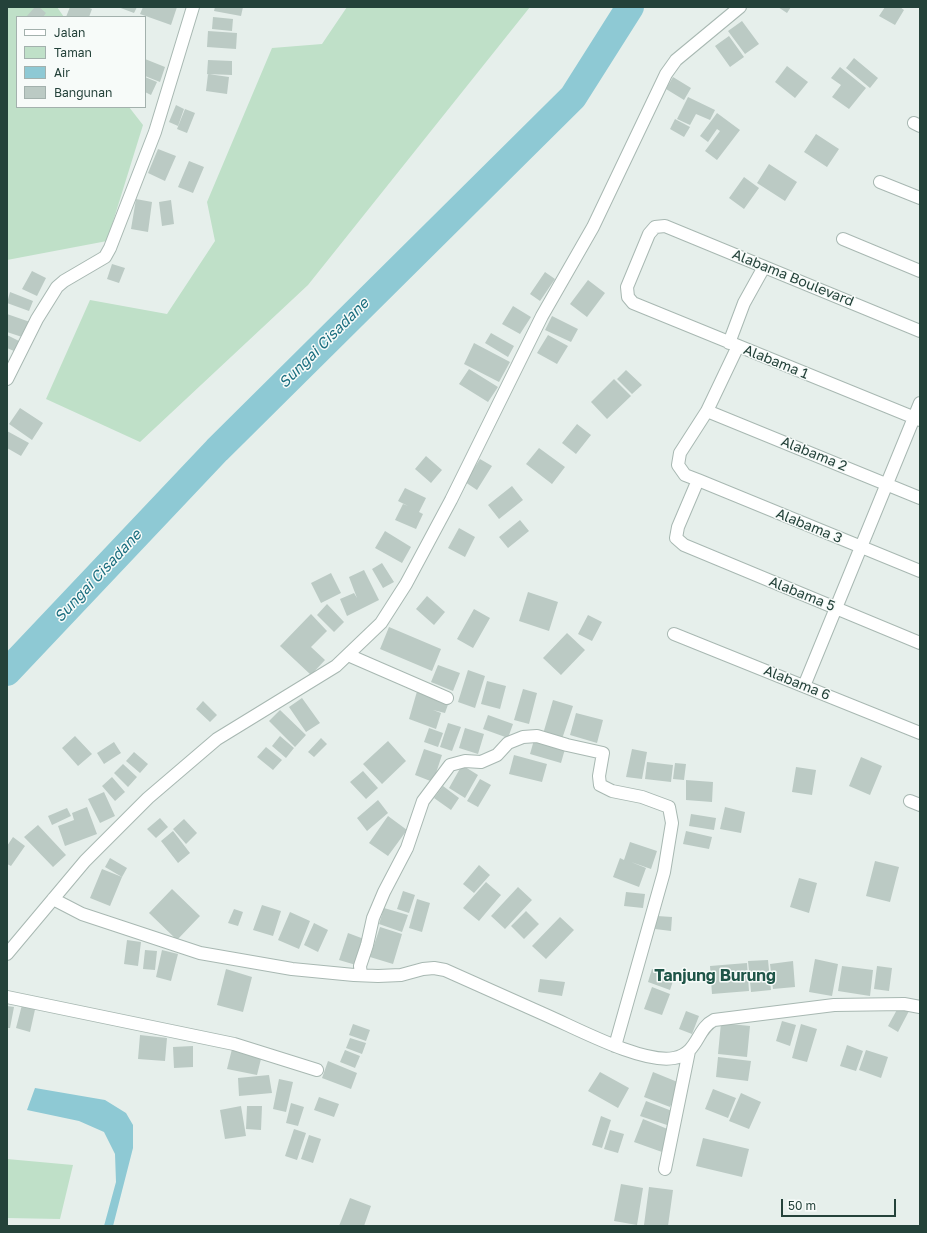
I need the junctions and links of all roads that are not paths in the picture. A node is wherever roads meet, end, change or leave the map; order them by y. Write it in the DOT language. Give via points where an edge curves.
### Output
graph roads {
  1 [pos="193,7"];
  2 [pos="740,7"];
  3 [pos="880,182"];
  4 [pos="920,198"];
  5 [pos="843,239"];
  6 [pos="764,267"];
  7 [pos="920,271"];
  8 [pos="633,303"];
  9 [pos="920,331"];
  10 [pos="734,344"];
  11 [pos="7,379"];
  12 [pos="920,403"];
  13 [pos="707,411"];
  14 [pos="917,419"];
  15 [pos="698,480"];
  16 [pos="887,485"];
  17 [pos="920,498"];
  18 [pos="861,547"];
  19 [pos="920,571"];
  20 [pos="836,608"];
  21 [pos="674,634"];
  22 [pos="920,643"];
  23 [pos="348,655"];
  24 [pos="804,686"];
  25 [pos="447,698"];
  26 [pos="920,733"];
  27 [pos="53,899"];
  28 [pos="7,954"];
  29 [pos="361,975"];
  30 [pos="7,997"];
  31 [pos="920,1007"];
  32 [pos="615,1046"];
  33 [pos="689,1051"];
  34 [pos="317,1070"];
  35 [pos="665,1169"];
  1 -- 11 [label="street" via="154,132 110,248 105,257 58,287 37,319"];
  2 -- 23 [label="street" via="671,65 593,226 542,316 451,500 406,584 381,623"];
  3 -- 4 [label="street"];
  5 -- 7 [label="street"];
  6 -- 8 [label="street, Alabama Boulevard" via="665,226 655,227 648,234 627,287 628,297"];
  6 -- 9 [label="street, Alabama Boulevard"];
  6 -- 10 [label="street, Alabama 3" via="744,303"];
  8 -- 10 [label="street, Alabama 1"];
  10 -- 13 [label="street, Alabama 3"];
  10 -- 14 [label="street, Alabama 1"];
  12 -- 14 [label="street"];
  13 -- 15 [label="street, Alabama 3" via="680,453 678,464 685,475"];
  13 -- 16 [label="street, Alabama 2"];
  14 -- 16 [label="street"];
  15 -- 18 [label="street, Alabama 3"];
  15 -- 20 [label="street, Alabama 5" via="678,527 676,538 684,545"];
  16 -- 17 [label="street, Alabama 2"];
  16 -- 18 [label="street"];
  18 -- 19 [label="street, Alabama 3"];
  18 -- 20 [label="street"];
  20 -- 22 [label="street, Alabama 5"];
  20 -- 24 [label="street"];
  21 -- 24 [label="street, Alabama 6"];
  23 -- 25 [label="street"];
  23 -- 27 [label="street" via="336,666 217,739 148,798 85,860"];
  24 -- 26 [label="street, Alabama 6"];
  27 -- 28 [label="street"];
  27 -- 29 [label="street" via="82,914 200,953 292,969"];
  29 -- 32 [label="street" via="401,975 434,968 445,970"];
  29 -- 32 [label="street" via="360,966 373,918 384,892 407,848 423,801 450,765 465,761 481,762 497,755 508,743 537,736 603,753 600,785 612,791 642,797 669,807 672,823 664,872"];
  30 -- 34 [label="street" via="234,1044"];
  31 -- 33 [label="street" via="904,1004 834,1005 714,1020"];
  32 -- 33 [label="street" via="656,1058 673,1059 686,1055"];
  33 -- 35 [label="street"];
}
